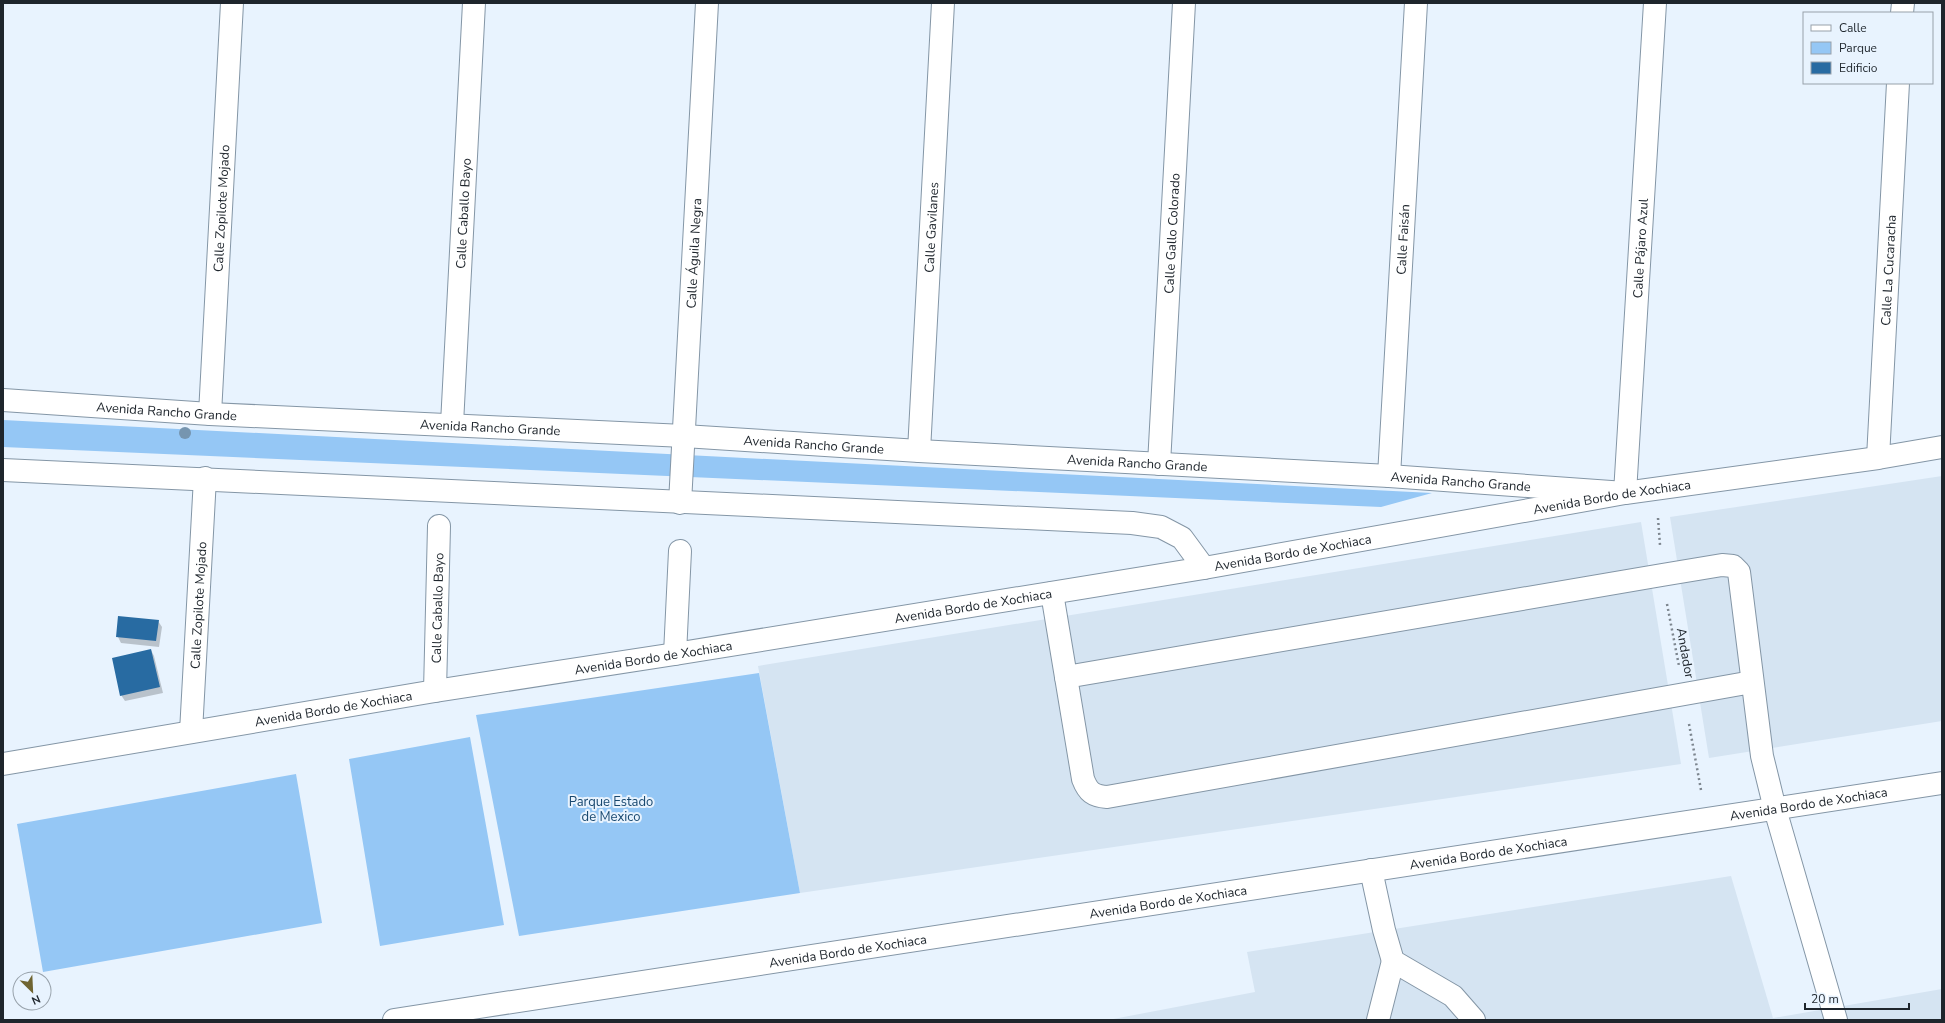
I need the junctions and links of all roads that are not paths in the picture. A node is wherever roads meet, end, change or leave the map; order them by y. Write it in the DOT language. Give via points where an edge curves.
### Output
graph roads {
  1 [pos="232,3"];
  2 [pos="474,3"];
  3 [pos="707,3"];
  4 [pos="943,3"];
  5 [pos="1184,3"];
  6 [pos="1416,3"];
  7 [pos="1655,3"];
  8 [pos="1898,84"];
  9 [pos="3,400"];
  10 [pos="210,414"];
  11 [pos="452,424"];
  12 [pos="684,436"];
  13 [pos="1942,447"];
  14 [pos="920,451"];
  15 [pos="1878,458"];
  16 [pos="1159,464"];
  17 [pos="3,470"];
  18 [pos="1389,476"];
  19 [pos="205,478"];
  20 [pos="1625,493"];
  21 [pos="680,503"];
  22 [pos="439,526"];
  23 [pos="680,551"];
  24 [pos="1204,568"];
  25 [pos="1052,593"];
  26 [pos="675,654"];
  27 [pos="1066,677"];
  28 [pos="1752,682"];
  29 [pos="435,691"];
  30 [pos="192,732"];
  31 [pos="3,764"];
  32 [pos="1942,783"];
  33 [pos="1775,809"];
  34 [pos="1371,870"];
  35 [pos="1393,961"];
  36 [pos="394,1020"];
  37 [pos="1378,1020"];
  38 [pos="1474,1020"];
  39 [pos="1836,1020"];
  1 -- 10 [label="street, Calle Zopilote Mojado"];
  2 -- 11 [label="street, Calle Caballo Bayo"];
  3 -- 12 [label="street, Calle Águila Negra"];
  4 -- 14 [label="street, Calle Gavilanes"];
  5 -- 16 [label="street, Calle Gallo Colorado"];
  6 -- 18 [label="street, Calle Faisán"];
  7 -- 20 [label="street, Calle Pájaro Azul"];
  8 -- 15 [label="street, Calle La Cucaracha"];
  9 -- 10 [label="street, Avenida Rancho Grande"];
  10 -- 11 [label="street, Avenida Rancho Grande"];
  11 -- 12 [label="street, Avenida Rancho Grande"];
  12 -- 14 [label="street, Avenida Rancho Grande"];
  12 -- 21 [label="street, Calle Águila Negra"];
  13 -- 15 [label="street, Avenida Bordo de Xochiaca"];
  14 -- 16 [label="street, Avenida Rancho Grande"];
  15 -- 20 [label="street, Avenida Bordo de Xochiaca"];
  16 -- 18 [label="street, Avenida Rancho Grande"];
  17 -- 19 [label="street"];
  18 -- 20 [label="street, Avenida Rancho Grande"];
  19 -- 21 [label="street"];
  19 -- 30 [label="street, Calle Zopilote Mojado"];
  20 -- 24 [label="street, Avenida Bordo de Xochiaca"];
  21 -- 24 [label="street" via="1132,523 1161,527 1182,538"];
  22 -- 29 [label="street, Calle Caballo Bayo"];
  23 -- 26 [label="street"];
  24 -- 25 [label="street, Avenida Bordo de Xochiaca"];
  25 -- 26 [label="street, Avenida Bordo de Xochiaca"];
  25 -- 27 [label="street"];
  26 -- 29 [label="street, Avenida Bordo de Xochiaca"];
  27 -- 28 [label="street" via="1083,779 1087,789 1092,793 1107,797"];
  27 -- 28 [label="street" via="1722,565 1732,566 1739,572"];
  28 -- 33 [label="street" via="1762,756"];
  29 -- 30 [label="street, Avenida Bordo de Xochiaca"];
  30 -- 31 [label="street, Avenida Bordo de Xochiaca"];
  32 -- 33 [label="street, Avenida Bordo de Xochiaca"];
  33 -- 34 [label="street, Avenida Bordo de Xochiaca"];
  33 -- 39 [label="street"];
  34 -- 35 [label="street"];
  34 -- 36 [label="street, Avenida Bordo de Xochiaca"];
  35 -- 37 [label="street"];
  35 -- 38 [label="street" via="1453,996"];
}
